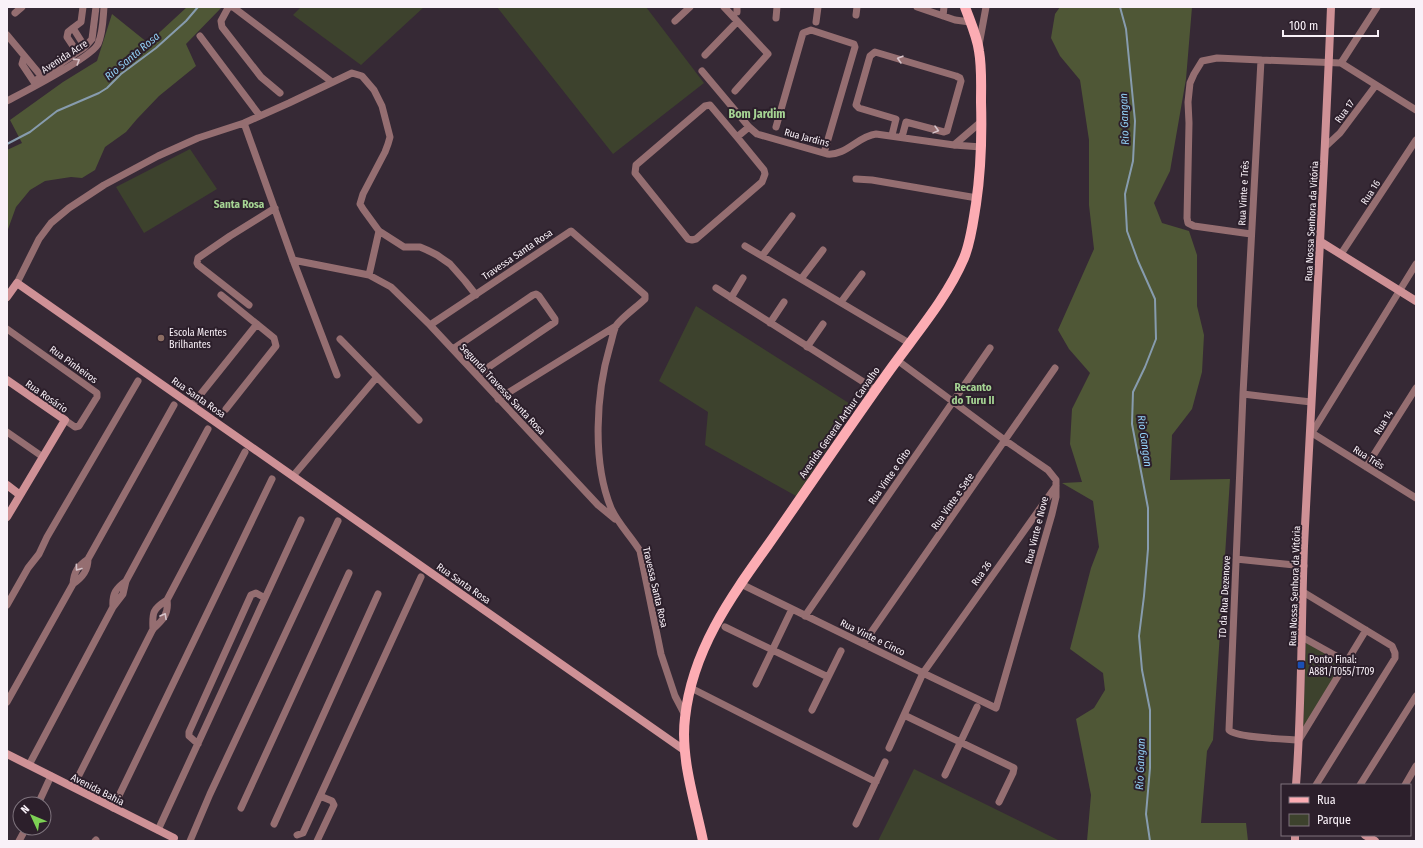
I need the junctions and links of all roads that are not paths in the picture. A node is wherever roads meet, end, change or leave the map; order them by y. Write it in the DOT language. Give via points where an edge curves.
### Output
graph roads {
  1 [pos="22,7"];
  2 [pos="83,7"];
  3 [pos="96,7"];
  4 [pos="104,7"];
  5 [pos="231,7"];
  6 [pos="690,7"];
  7 [pos="724,7"];
  8 [pos="777,7"];
  9 [pos="818,7"];
  10 [pos="857,7"];
  11 [pos="917,7"];
  12 [pos="944,7"];
  13 [pos="965,7"];
  14 [pos="986,7"];
  15 [pos="1331,7"];
  16 [pos="1377,7"];
  17 [pos="14,13"];
  18 [pos="856,15"];
  19 [pos="943,16"];
  20 [pos="776,18"];
  21 [pos="675,21"];
  22 [pos="737,22"];
  23 [pos="816,22"];
  24 [pos="970,22"];
  25 [pos="73,28"];
  26 [pos="7,35"];
  27 [pos="200,36"];
  28 [pos="86,47"];
  29 [pos="979,49"];
  30 [pos="77,52"];
  31 [pos="705,55"];
  32 [pos="24,57"];
  33 [pos="1261,60"];
  34 [pos="1341,63"];
  35 [pos="1329,64"];
  36 [pos="702,71"];
  37 [pos="42,76"];
  38 [pos="34,82"];
  39 [pos="332,82"];
  40 [pos="1376,85"];
  41 [pos="735,91"];
  42 [pos="280,93"];
  43 [pos="7,101"];
  44 [pos="1416,110"];
  45 [pos="260,116"];
  46 [pos="896,119"];
  47 [pos="982,121"];
  48 [pos="906,122"];
  49 [pos="244,123"];
  50 [pos="749,127"];
  51 [pos="776,127"];
  52 [pos="892,135"];
  53 [pos="737,137"];
  54 [pos="902,137"];
  55 [pos="1416,140"];
  56 [pos="954,145"];
  57 [pos="981,147"];
  58 [pos="1325,147"];
  59 [pos="824,153"];
  60 [pos="856,179"];
  61 [pos="977,198"];
  62 [pos="275,208"];
  63 [pos="792,216"];
  64 [pos="379,231"];
  65 [pos="1251,234"];
  66 [pos="1321,242"];
  67 [pos="745,246"];
  68 [pos="823,250"];
  69 [pos="1341,254"];
  70 [pos="762,256"];
  71 [pos="293,260"];
  72 [pos="1416,264"];
  73 [pos="862,274"];
  74 [pos="369,275"];
  75 [pos="743,278"];
  76 [pos="801,279"];
  77 [pos="17,283"];
  78 [pos="716,288"];
  79 [pos="1400,291"];
  80 [pos="221,295"];
  81 [pos="476,295"];
  82 [pos="7,297"];
  83 [pos="731,298"];
  84 [pos="1416,301"];
  85 [pos="784,302"];
  86 [pos="841,302"];
  87 [pos="249,305"];
  88 [pos="770,323"];
  89 [pos="257,324"];
  90 [pos="823,324"];
  91 [pos="430,325"];
  92 [pos="616,326"];
  93 [pos="7,329"];
  94 [pos="340,339"];
  95 [pos="910,343"];
  96 [pos="807,347"];
  97 [pos="990,348"];
  98 [pos="452,349"];
  99 [pos="897,360"];
  100 [pos="1055,368"];
  101 [pos="337,375"];
  102 [pos="477,375"];
  103 [pos="377,378"];
  104 [pos="7,380"];
  105 [pos="138,381"];
  106 [pos="1416,388"];
  107 [pos="876,390"];
  108 [pos="1243,394"];
  109 [pos="498,399"];
  110 [pos="952,402"];
  111 [pos="1311,402"];
  112 [pos="174,405"];
  113 [pos="192,405"];
  114 [pos="226,409"];
  115 [pos="65,420"];
  116 [pos="418,420"];
  117 [pos="77,427"];
  118 [pos="208,429"];
  119 [pos="7,432"];
  120 [pos="1311,435"];
  121 [pos="1006,441"];
  122 [pos="245,452"];
  123 [pos="43,457"];
  124 [pos="1366,467"];
  125 [pos="293,476"];
  126 [pos="272,479"];
  127 [pos="1056,485"];
  128 [pos="7,486"];
  129 [pos="20,495"];
  130 [pos="1416,498"];
  131 [pos="7,517"];
  132 [pos="301,520"];
  133 [pos="338,521"];
  134 [pos="618,522"];
  135 [pos="1236,559"];
  136 [pos="1304,566"];
  137 [pos="349,573"];
  138 [pos="421,577"];
  139 [pos="741,584"];
  140 [pos="1303,592"];
  141 [pos="378,594"];
  142 [pos="265,598"];
  143 [pos="167,600"];
  144 [pos="7,605"];
  145 [pos="792,609"];
  146 [pos="805,616"];
  147 [pos="725,627"];
  148 [pos="153,629"];
  149 [pos="1366,630"];
  150 [pos="1302,637"];
  151 [pos="863,644"];
  152 [pos="772,650"];
  153 [pos="841,651"];
  154 [pos="1347,662"];
  155 [pos="923,673"];
  156 [pos="828,677"];
  157 [pos="756,684"];
  158 [pos="691,688"];
  159 [pos="1416,696"];
  160 [pos="7,702"];
  161 [pos="977,707"];
  162 [pos="996,708"];
  163 [pos="812,710"];
  164 [pos="685,715"];
  165 [pos="904,715"];
  166 [pos="1299,740"];
  167 [pos="960,742"];
  168 [pos="198,744"];
  169 [pos="889,748"];
  170 [pos="684,750"];
  171 [pos="7,754"];
  172 [pos="885,762"];
  173 [pos="30,763"];
  174 [pos="1416,766"];
  175 [pos="945,775"];
  176 [pos="51,776"];
  177 [pos="876,782"];
  178 [pos="1296,784"];
  179 [pos="1317,784"];
  180 [pos="1361,784"];
  181 [pos="1406,784"];
  182 [pos="74,785"];
  183 [pos="42,796"];
  184 [pos="320,796"];
  185 [pos="999,802"];
  186 [pos="115,806"];
  187 [pos="240,808"];
  188 [pos="276,821"];
  189 [pos="856,824"];
  190 [pos="159,828"];
  191 [pos="300,837"];
  192 [pos="176,840"];
  193 [pos="190,841"];
  194 [pos="317,841"];
  195 [pos="703,841"];
  1 -- 17 [label="street"];
  2 -- 25 [label="street" via="81,22"];
  3 -- 28 [label="street, Avenida Acre" via="92,39"];
  43 -- 4 [label="street, Avenida Acre, one-way" via="94,50 100,38"];
  5 -- 39 [label="street"];
  5 -- 42 [label="street" via="221,21 222,27 261,77"];
  6 -- 21 [label="street"];
  7 -- 22 [label="street"];
  8 -- 20 [label="street"];
  9 -- 23 [label="street"];
  10 -- 18 [label="street"];
  11 -- 19 [label="street"];
  12 -- 19 [label="street"];
  13 -- 24 [label="main road, Avenida General Arthur Carvalho"];
  14 -- 29 [label="street"];
  15 -- 35 [label="street, Rua Nossa Senhora da Vitória"];
  16 -- 34 [label="street"];
  19 -- 24 [label="street"];
  22 -- 31 [label="street"];
  22 -- 41 [label="street" via="768,54"];
  24 -- 29 [label="main road, Avenida General Arthur Carvalho"];
  25 -- 28 [label="street"];
  25 -- 30 [label="street" via="67,36"];
  26 -- 32 [label="street"];
  27 -- 45 [label="street"];
  28 -- 30 [label="street, Avenida Acre"];
  29 -- 47 [label="main road, Avenida General Arthur Carvalho"];
  30 -- 37 [label="street, Avenida Acre"];
  32 -- 37 [label="street"];
  32 -- 38 [label="street" via="22,64"];
  33 -- 35 [label="street"];
  33 -- 65 [label="street, Rua Vinte e Três"];
  33 -- 65 [label="street" via="1217,58 1202,61 1190,83 1188,102 1188,223"];
  34 -- 35 [label="street"];
  34 -- 40 [label="street"];
  35 -- 58 [label="street, Rua Nossa Senhora da Vitória"];
  36 -- 50 [label="street, Rua Jardins"];
  37 -- 38 [label="street, Avenida Acre"];
  38 -- 43 [label="street, Avenida Acre"];
  39 -- 45 [label="street"];
  39 -- 64 [label="street" via="352,72 362,76 374,90 382,106 390,137 362,194 360,204"];
  40 -- 44 [label="street"];
  40 -- 58 [label="street, Rua 17" via="1340,133"];
  45 -- 49 [label="street"];
  46 -- 48 [label="street"];
  48 -- 46 [label="street, one-way" via="947,131 961,79 873,52 857,107"];
  46 -- 52 [label="street"];
  47 -- 56 [label="street"];
  47 -- 57 [label="main road, Avenida General Arthur Carvalho"];
  48 -- 54 [label="street"];
  49 -- 62 [label="street"];
  49 -- 77 [label="street" via="198,138 158,156 104,185 58,215 45,230"];
  50 -- 53 [label="street"];
  50 -- 59 [label="street, Rua Jardins" via="756,134"];
  51 -- 59 [label="street" via="802,35 811,30 854,44"];
  52 -- 54 [label="street, Rua Jardins"];
  52 -- 59 [label="street, Rua Jardins" via="873,134 837,154"];
  53 -- 53 [label="street" via="713,107 705,106 636,165 634,173 692,240 764,179 764,170"];
  54 -- 56 [label="street, Rua Jardins"];
  55 -- 69 [label="street, Rua 16"];
  56 -- 57 [label="street, Rua Jardins"];
  57 -- 61 [label="main road, Avenida General Arthur Carvalho"];
  58 -- 66 [label="street, Rua Nossa Senhora da Vitória"];
  60 -- 61 [label="street"];
  61 -- 95 [label="main road, Avenida General Arthur Carvalho" via="970,240 964,258 934,310"];
  62 -- 71 [label="street"];
  62 -- 87 [label="street" via="198,258 196,263"];
  63 -- 70 [label="street"];
  64 -- 74 [label="street"];
  64 -- 81 [label="street" via="404,247 420,247 438,255 450,264"];
  65 -- 108 [label="street, Rua Vinte e Três"];
  66 -- 69 [label="street"];
  66 -- 111 [label="street, Rua Nossa Senhora da Vitória"];
  67 -- 70 [label="street"];
  68 -- 76 [label="street"];
  69 -- 79 [label="street"];
  70 -- 76 [label="street"];
  71 -- 74 [label="street, Segunda Travessa Santa Rosa"];
  71 -- 101 [label="street"];
  72 -- 79 [label="street, Rua Nossa Senhora da Vitória"];
  73 -- 86 [label="street"];
  74 -- 91 [label="street, Segunda Travessa Santa Rosa" via="400,294"];
  75 -- 83 [label="street"];
  76 -- 86 [label="street"];
  77 -- 82 [label="street"];
  77 -- 113 [label="street, Rua Santa Rosa"];
  78 -- 83 [label="street"];
  79 -- 84 [label="street"];
  79 -- 120 [label="street, Rua Nossa Senhora da Vitória"];
  80 -- 89 [label="street"];
  81 -- 91 [label="street, Travessa Santa Rosa"];
  81 -- 92 [label="street, Travessa Santa Rosa" via="571,231 646,297"];
  83 -- 88 [label="street"];
  85 -- 88 [label="street"];
  86 -- 95 [label="street"];
  88 -- 96 [label="street"];
  89 -- 113 [label="street"];
  89 -- 114 [label="street" via="274,338 276,346"];
  90 -- 96 [label="street"];
  91 -- 98 [label="street, Segunda Travessa Santa Rosa"];
  92 -- 109 [label="street, Travessa Santa Rosa"];
  92 -- 134 [label="street, Travessa Santa Rosa" via="601,383 598,422 600,457 607,498"];
  93 -- 117 [label="street, Rua Pinheiros" via="97,393 97,397"];
  94 -- 103 [label="street"];
  95 -- 99 [label="main road, Avenida General Arthur Carvalho"];
  96 -- 107 [label="street"];
  97 -- 110 [label="street, Rua Vinte e Oito"];
  98 -- 102 [label="street, Segunda Travessa Santa Rosa"];
  98 -- 102 [label="street" via="533,295 539,296 555,322"];
  99 -- 107 [label="main road, Avenida General Arthur Carvalho"];
  99 -- 110 [label="street, Rua Vinte e Nove"];
  100 -- 121 [label="street, Rua Vinte e Sete"];
  102 -- 109 [label="street, Segunda Travessa Santa Rosa"];
  103 -- 116 [label="street"];
  103 -- 125 [label="street"];
  104 -- 115 [label="street, Rua Rosário"];
  105 -- 144 [label="street" via="47,537 40,554 28,568"];
  106 -- 124 [label="street, Rua 14"];
  107 -- 139 [label="main road, Avenida General Arthur Carvalho"];
  108 -- 111 [label="street"];
  108 -- 135 [label="street, TD da Rua Dezenove"];
  109 -- 134 [label="street, Segunda Travessa Santa Rosa" via="598,505"];
  110 -- 121 [label="street, Rua Vinte e Nove"];
  110 -- 146 [label="street, Rua Vinte e Oito"];
  111 -- 120 [label="street, Rua Nossa Senhora da Vitória"];
  112 -- 160 [label="street" via="88,559 85,573 73,584"];
  113 -- 125 [label="street, Rua Santa Rosa"];
  115 -- 117 [label="street, Rua Rosário"];
  115 -- 123 [label="street"];
  118 -- 173 [label="street" via="126,581 116,589 113,607"];
  119 -- 123 [label="street"];
  120 -- 124 [label="street, Rua Três"];
  120 -- 136 [label="street, Rua Nossa Senhora da Vitória"];
  121 -- 127 [label="street, Rua Vinte e Nove" via="1048,470 1056,480"];
  121 -- 151 [label="street, Rua Vinte e Sete"];
  122 -- 143 [label="street"];
  123 -- 129 [label="street"];
  124 -- 130 [label="street, Rua Três"];
  125 -- 170 [label="street, Rua Santa Rosa" via="531,640"];
  126 -- 186 [label="street"];
  127 -- 155 [label="street, Rua 26"];
  127 -- 162 [label="street, Rua Vinte e Nove" via="1052,514"];
  128 -- 129 [label="street"];
  129 -- 131 [label="street"];
  132 -- 142 [label="street"];
  133 -- 193 [label="street"];
  134 -- 164 [label="street, Travessa Santa Rosa" via="640,551 661,654 675,696"];
  135 -- 136 [label="street"];
  135 -- 166 [label="street, TD da Rua Dezenove" via="1229,730 1234,733"];
  136 -- 140 [label="street, Rua Nossa Senhora da Vitória"];
  137 -- 187 [label="street"];
  138 -- 184 [label="street"];
  139 -- 145 [label="street, Rua Vinte e Cinco"];
  139 -- 158 [label="main road, Avenida General Arthur Carvalho" via="709,637"];
  140 -- 149 [label="street"];
  140 -- 150 [label="street, Rua Nossa Senhora da Vitória"];
  141 -- 188 [label="street"];
  142 -- 168 [label="street"];
  142 -- 168 [label="street" via="256,594 251,595 189,732 189,736"];
  148 -- 143 [label="street, one-way" via="165,618"];
  143 -- 148 [label="street" via="153,613"];
  145 -- 146 [label="street, Rua Vinte e Cinco"];
  145 -- 152 [label="street"];
  146 -- 151 [label="street, Rua Vinte e Cinco"];
  147 -- 152 [label="street"];
  148 -- 182 [label="street"];
  149 -- 154 [label="street"];
  149 -- 179 [label="street" via="1392,646 1395,658"];
  150 -- 154 [label="street"];
  150 -- 166 [label="street, Rua Nossa Senhora da Vitória"];
  151 -- 155 [label="street, Rua Vinte e Cinco"];
  152 -- 156 [label="street"];
  152 -- 157 [label="street"];
  153 -- 156 [label="street"];
  154 -- 166 [label="street"];
  155 -- 162 [label="street, Rua Vinte e Cinco"];
  155 -- 165 [label="street, Rua 26"];
  156 -- 163 [label="street"];
  158 -- 164 [label="main road, Avenida General Arthur Carvalho"];
  158 -- 177 [label="street"];
  159 -- 180 [label="street"];
  161 -- 167 [label="street"];
  164 -- 170 [label="main road, Avenida General Arthur Carvalho"];
  165 -- 167 [label="street"];
  165 -- 169 [label="street, Rua 26"];
  166 -- 178 [label="street, Rua Nossa Senhora da Vitória"];
  167 -- 175 [label="street"];
  167 -- 185 [label="street" via="1014,768"];
  168 -- 190 [label="street"];
  170 -- 195 [label="main road, Avenida General Arthur Carvalho"];
  171 -- 173 [label="street, Avenida Bahia"];
  172 -- 177 [label="street"];
  173 -- 176 [label="street, Avenida Bahia"];
  174 -- 181 [label="street"];
  176 -- 182 [label="street, Avenida Bahia"];
  176 -- 183 [label="street"];
  177 -- 189 [label="street"];
  182 -- 186 [label="street, Avenida Bahia"];
  184 -- 191 [label="street"];
  184 -- 194 [label="street" via="332,801 334,805"];
  186 -- 190 [label="street, Avenida Bahia"];
  190 -- 192 [label="street, Avenida Bahia"];
}
